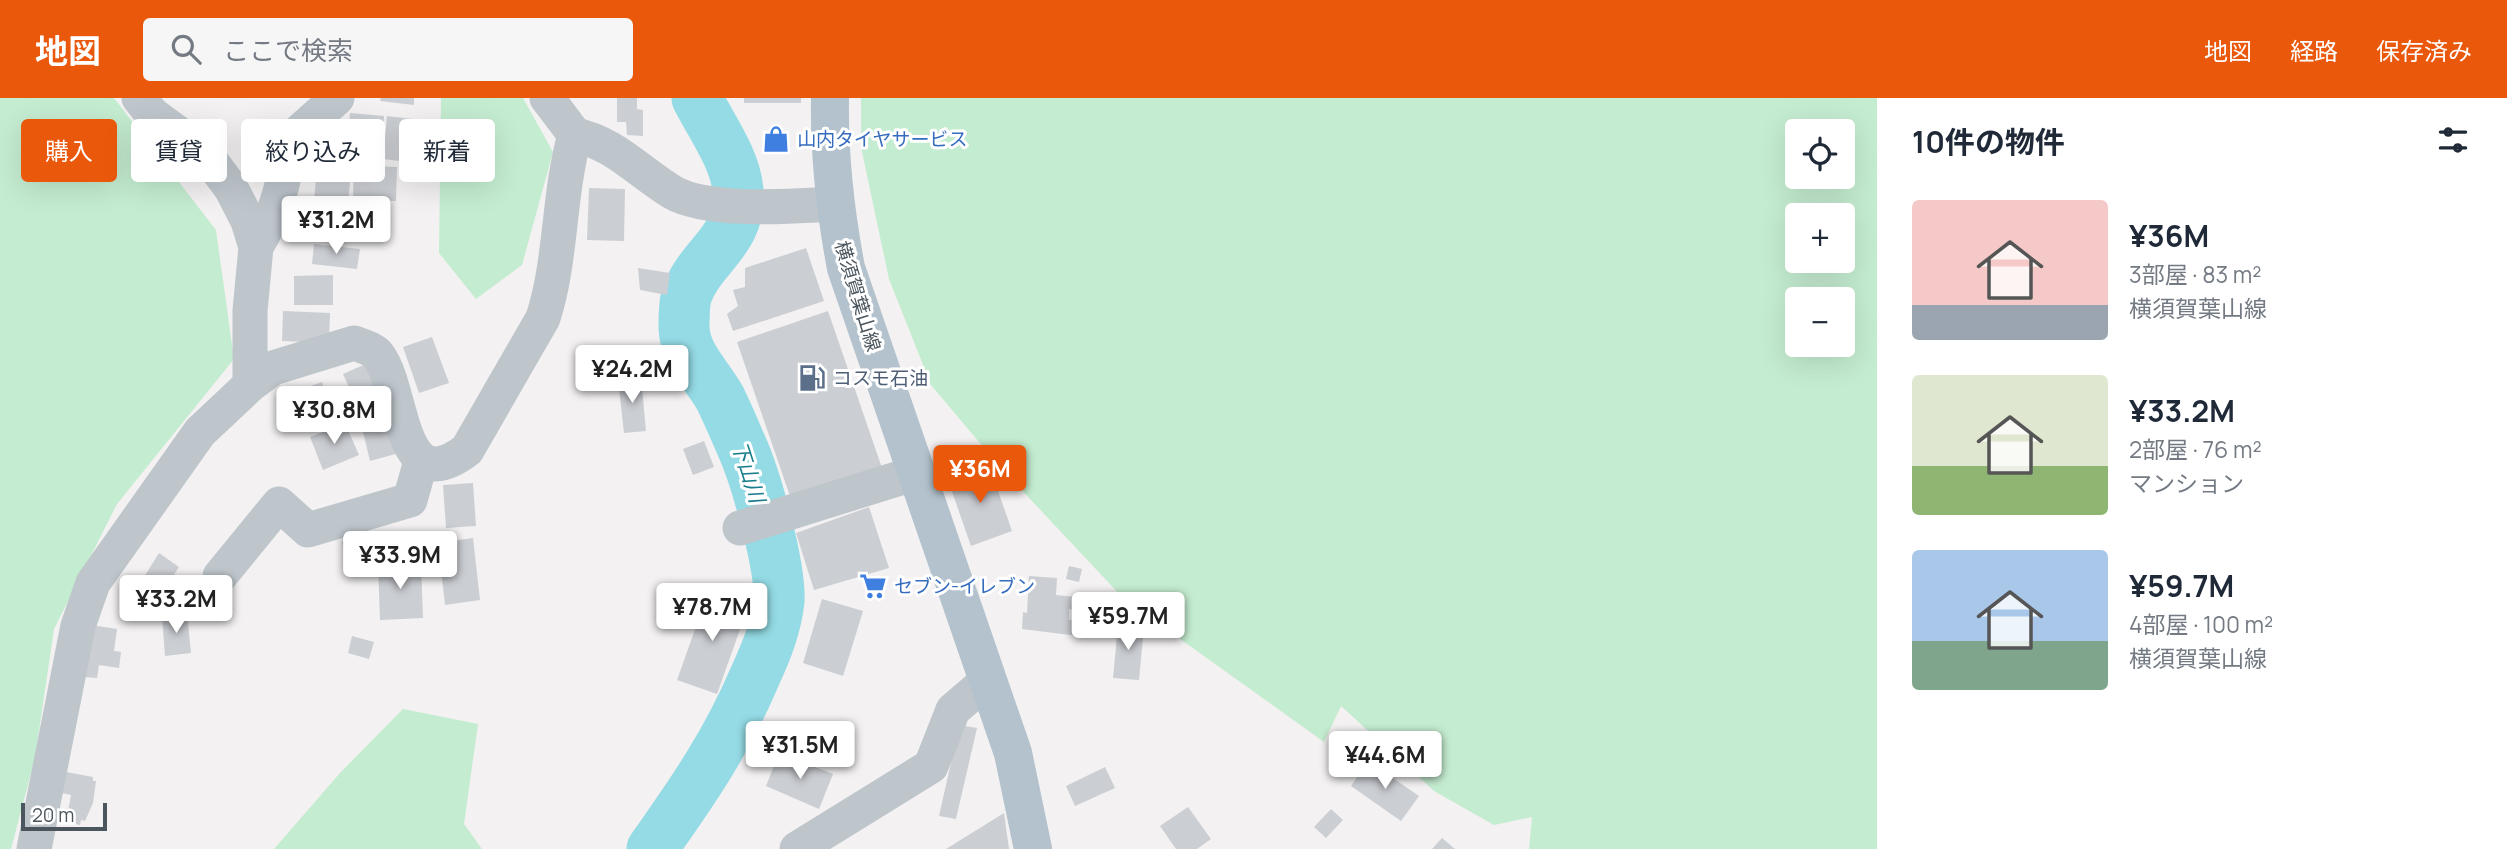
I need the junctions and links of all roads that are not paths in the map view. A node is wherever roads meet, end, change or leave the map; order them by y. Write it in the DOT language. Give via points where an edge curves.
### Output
graph roads {
  1 [pos="139,98"];
  2 [pos="337,98"];
  3 [pos="547,98"];
  4 [pos="830,98"];
  5 [pos="575,135"];
  6 [pos="834,204"];
  7 [pos="256,247"];
  8 [pos="250,385"];
  9 [pos="421,461"];
  10 [pos="916,473"];
  11 [pos="759,522"];
  12 [pos="220,576"];
  13 [pos="988,680"];
  14 [pos="34,849"];
  15 [pos="797,849"];
  16 [pos="1033,849"];
  1 -- 7 [label="street" via="152,114 205,153 231,188"];
  2 -- 7 [label="street" via="290,140 285,180 272,220"];
  3 -- 5 [label="street"];
  4 -- 6 [label="main road, 横須賀葉山線"];
  5 -- 6 [label="street" via="599,140 675,194 761,207"];
  5 -- 9 [label="street" via="565,172 551,296 543,318 467,450 452,462"];
  6 -- 10 [label="main road, 横須賀葉山線" via="846,268"];
  7 -- 8 [label="street"];
  8 -- 9 [label="street" via="273,368 354,343 376,352 387,370 411,450"];
  8 -- 14 [label="street" via="200,432 93,583 78,626"];
  9 -- 12 [label="street" via="411,500 308,530 279,505"];
  10 -- 11 [label="street"];
  10 -- 13 [label="main road, 横須賀葉山線"];
  13 -- 15 [label="street" via="953,710 931,766"];
  13 -- 16 [label="main road, 横須賀葉山線" via="1013,753"];
}
